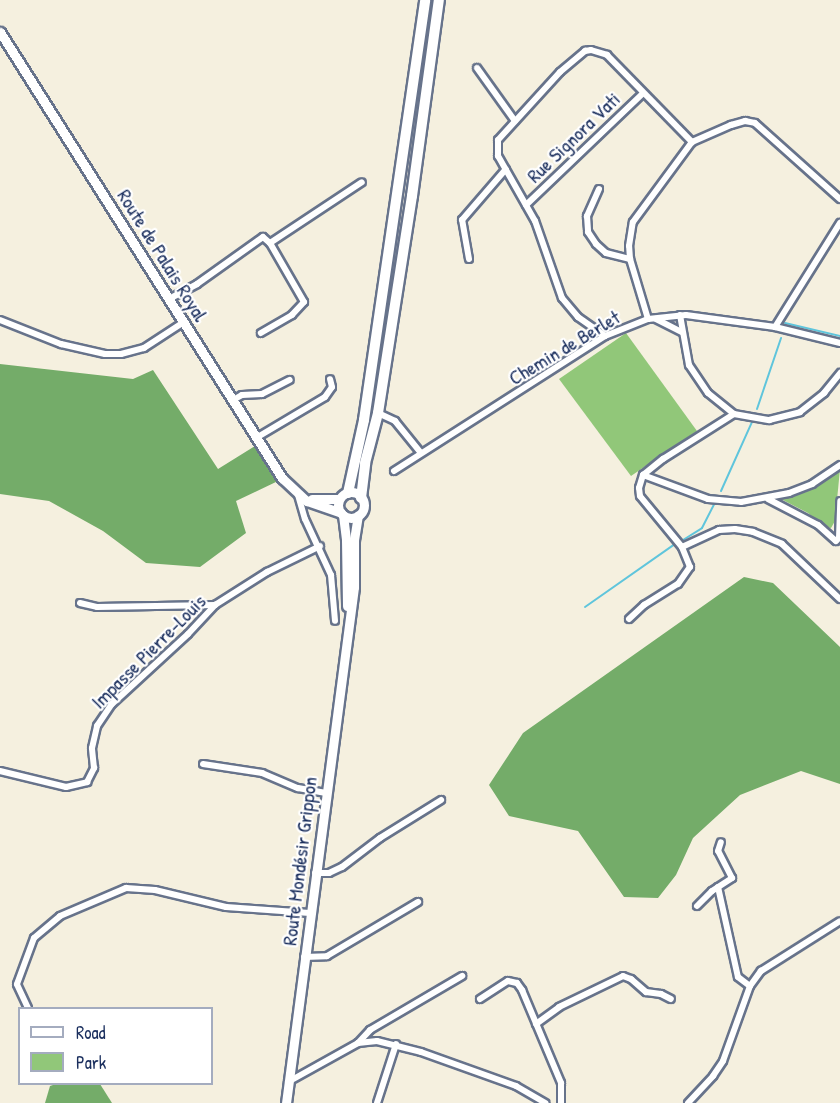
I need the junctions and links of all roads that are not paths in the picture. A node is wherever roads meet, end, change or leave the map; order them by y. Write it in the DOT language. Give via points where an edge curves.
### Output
graph roads {
  1 [pos="425,0"];
  2 [pos="439,0"];
  3 [pos="0,32"];
  4 [pos="477,68"];
  5 [pos="643,93"];
  6 [pos="514,121"];
  7 [pos="692,142"];
  8 [pos="506,169"];
  9 [pos="362,182"];
  10 [pos="599,189"];
  11 [pos="840,199"];
  12 [pos="526,205"];
  13 [pos="840,223"];
  14 [pos="270,243"];
  15 [pos="469,259"];
  16 [pos="630,259"];
  17 [pos="169,299"];
  18 [pos="680,315"];
  19 [pos="655,318"];
  20 [pos="648,319"];
  21 [pos="0,320"];
  22 [pos="184,322"];
  23 [pos="775,327"];
  24 [pos="682,332"];
  25 [pos="261,333"];
  26 [pos="605,336"];
  27 [pos="840,343"];
  28 [pos="840,373"];
  29 [pos="330,379"];
  30 [pos="290,380"];
  31 [pos="233,400"];
  32 [pos="378,413"];
  33 [pos="734,414"];
  34 [pos="256,438"];
  35 [pos="360,444"];
  36 [pos="421,453"];
  37 [pos="840,465"];
  38 [pos="394,471"];
  39 [pos="643,476"];
  40 [pos="298,495"];
  41 [pos="344,496"];
  42 [pos="361,498"];
  43 [pos="768,498"];
  44 [pos="840,501"];
  45 [pos="342,514"];
  46 [pos="358,515"];
  47 [pos="320,546"];
  48 [pos="681,547"];
  49 [pos="840,599"];
  50 [pos="80,603"];
  51 [pos="215,605"];
  52 [pos="629,619"];
  53 [pos="335,621"];
  54 [pos="348,624"];
  55 [pos="203,764"];
  56 [pos="0,771"];
  57 [pos="325,794"];
  58 [pos="441,800"];
  59 [pos="721,842"];
  60 [pos="315,873"];
  61 [pos="718,888"];
  62 [pos="418,902"];
  63 [pos="697,906"];
  64 [pos="310,913"];
  65 [pos="840,921"];
  66 [pos="304,957"];
  67 [pos="462,976"];
  68 [pos="750,986"];
  69 [pos="480,999"];
  70 [pos="671,999"];
  71 [pos="28,1007"];
  72 [pos="536,1024"];
  73 [pos="358,1043"];
  74 [pos="396,1044"];
  75 [pos="288,1082"];
  76 [pos="286,1103"];
  77 [pos="377,1103"];
  78 [pos="545,1103"];
  79 [pos="561,1103"];
  80 [pos="688,1103"];
  1 -- 35 [label="highway"];
  2 -- 32 [label="highway"];
  3 -- 17 [label="main road, Route de Palais Royal"];
  4 -- 6 [label="street"];
  5 -- 6 [label="street" via="607,56 585,51"];
  5 -- 7 [label="street"];
  5 -- 12 [label="street, Rue Signora Vati"];
  6 -- 8 [label="street" via="498,140 498,156"];
  7 -- 11 [label="street" via="731,125 755,123"];
  7 -- 16 [label="street" via="633,222"];
  8 -- 12 [label="street"];
  8 -- 15 [label="street" via="462,220"];
  9 -- 14 [label="street"];
  10 -- 16 [label="street" via="587,216 588,232 606,253"];
  12 -- 26 [label="street" via="562,298 578,317"];
  13 -- 23 [label="street"];
  14 -- 17 [label="street" via="263,237"];
  14 -- 25 [label="street" via="304,302 292,315"];
  16 -- 20 [label="street"];
  17 -- 22 [label="main road, Route de Palais Royal"];
  18 -- 19 [label="street, Chemin de Berlet"];
  18 -- 23 [label="street, Chemin de Berlet"];
  18 -- 24 [label="street"];
  19 -- 20 [label="street, Chemin de Berlet"];
  19 -- 24 [label="street"];
  20 -- 26 [label="street, Chemin de Berlet"];
  21 -- 22 [label="street" via="61,344 105,354 144,348"];
  22 -- 31 [label="main road, Route de Palais Royal"];
  23 -- 27 [label="street, Chemin de Berlet"];
  24 -- 33 [label="street" via="696,379"];
  26 -- 36 [label="street, Chemin de Berlet"];
  28 -- 33 [label="street" via="824,393 800,412 769,420"];
  29 -- 34 [label="street" via="332,387 325,397"];
  30 -- 31 [label="street" via="262,394 242,395"];
  31 -- 34 [label="main road, Route de Palais Royal"];
  32 -- 35 [label="highway" via="369,417"];
  32 -- 36 [label="street" via="395,421"];
  32 -- 42 [label="highway"];
  33 -- 39 [label="street"];
  34 -- 40 [label="main road, Route de Palais Royal"];
  35 -- 41 [label="highway"];
  36 -- 38 [label="street, Chemin de Berlet"];
  37 -- 43 [label="street" via="812,484"];
  39 -- 43 [label="street" via="708,499 741,502"];
  39 -- 48 [label="street" via="638,492 642,501"];
  40 -- 41 [label="main road" via="317,500"];
  40 -- 45 [label="main road, Route de Palais Royal"];
  40 -- 47 [label="street" via="305,519"];
  41 -- 42 [label="main road" via="355,493"];
  41 -- 45 [label="main road" via="338,508"];
  42 -- 46 [label="main road" via="363,506"];
  43 -- 44 [label="street" via="818,525 836,541"];
  45 -- 46 [label="main road" via="350,518"];
  45 -- 54 [label="main road, Route Mondésir Grippon"];
  46 -- 54 [label="main road, Route Mondésir Grippon"];
  47 -- 51 [label="street, Impasse Pierre-Louis" via="267,572"];
  47 -- 53 [label="street" via="331,575"];
  48 -- 49 [label="street" via="719,530 753,532 782,544"];
  48 -- 52 [label="street" via="690,567 685,577"];
  50 -- 51 [label="street" via="97,607"];
  51 -- 56 [label="street, Impasse Pierre-Louis" via="112,704 97,726 92,748 94,768 87,782 66,786"];
  54 -- 57 [label="main road, Route Mondésir Grippon"];
  55 -- 57 [label="street" via="262,773"];
  57 -- 60 [label="main road, Route Mondésir Grippon"];
  58 -- 60 [label="street" via="342,867 329,873"];
  59 -- 61 [label="street" via="719,854 732,876"];
  60 -- 64 [label="main road, Route Mondésir Grippon"];
  61 -- 63 [label="street"];
  61 -- 68 [label="street" via="738,977"];
  62 -- 66 [label="street" via="327,956"];
  64 -- 66 [label="main road, Route Mondésir Grippon"];
  64 -- 71 [label="street" via="226,907 155,890 126,888 60,916 33,938 17,984"];
  65 -- 68 [label="street" via="767,966"];
  66 -- 75 [label="main road, Route Mondésir Grippon"];
  67 -- 73 [label="street" via="370,1030"];
  68 -- 80 [label="street" via="723,1061"];
  69 -- 72 [label="street" via="513,981 522,990"];
  70 -- 72 [label="street" via="661,993 646,992 623,976 550,1012"];
  72 -- 79 [label="street" via="561,1083"];
  73 -- 74 [label="street"];
  73 -- 75 [label="street"];
  74 -- 77 [label="street"];
  74 -- 78 [label="street" via="516,1086"];
  75 -- 76 [label="main road, Route Mondésir Grippon"];
}
